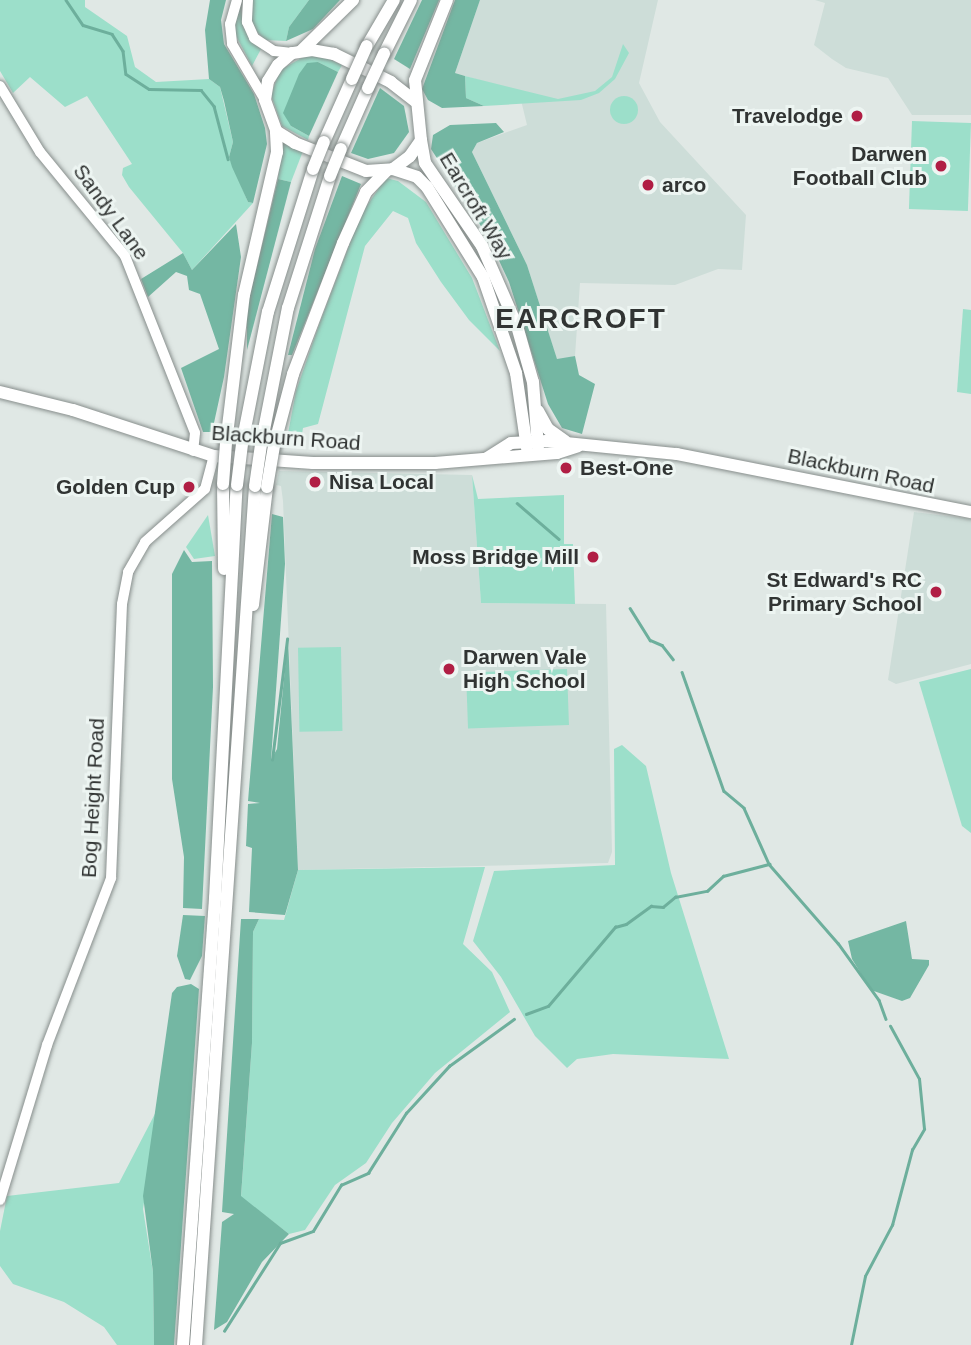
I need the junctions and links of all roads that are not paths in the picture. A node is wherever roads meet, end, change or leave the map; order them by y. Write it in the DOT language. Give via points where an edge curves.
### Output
graph roads {
  1 [pos="237,0"];
  2 [pos="248,0"];
  3 [pos="353,0"];
  4 [pos="394,0"];
  5 [pos="411,0"];
  6 [pos="447,0"];
  7 [pos="297,52"];
  8 [pos="0,86"];
  9 [pos="265,100"];
  10 [pos="415,101"];
  11 [pos="276,131"];
  12 [pos="421,139"];
  13 [pos="389,170"];
  14 [pos="0,392"];
  15 [pos="536,404"];
  16 [pos="524,423"];
  17 [pos="511,443"];
  18 [pos="572,444"];
  19 [pos="267,445"];
  20 [pos="532,449"];
  21 [pos="193,450"];
  22 [pos="214,456"];
  23 [pos="487,458"];
  24 [pos="971,512"];
  25 [pos="225,695"];
  26 [pos="0,1200"];
  27 [pos="183,1345"];
  28 [pos="197,1345"];
  1 -- 9 [label="street" via="230,24 232,44"];
  2 -- 7 [label="street" via="247,22 254,37 274,51"];
  3 -- 7 [label="highway" via="325,31"];
  4 -- 25 [label="highway, bridge" via="367,46 313,169 268,312 237,485"];
  5 -- 19 [label="highway, bridge" via="330,176 288,308"];
  6 -- 10 [label="highway" via="416,76"];
  7 -- 9 [label="highway" via="273,72"];
  7 -- 10 [label="highway" via="334,54 402,88"];
  8 -- 21 [label="street, Sandy Lane" via="40,152 125,256 195,433"];
  9 -- 11 [label="highway"];
  10 -- 12 [label="highway" via="421,115"];
  11 -- 13 [label="highway" via="359,169"];
  11 -- 25 [label="highway, bridge" via="277,152 244,295 226,443"];
  12 -- 13 [label="highway" via="410,156"];
  12 -- 15 [label="highway, Earcroft Way" via="425,163 465,218 503,290"];
  13 -- 16 [label="highway, Earcroft Way" via="417,177 427,187 483,277 506,337"];
  13 -- 19 [label="highway" via="370,187 301,350"];
  14 -- 21 [label="highway, Blackburn Road"];
  15 -- 18 [label="highway" via="548,429"];
  15 -- 20 [label="highway, Earcroft Way"];
  16 -- 17 [label="highway"];
  16 -- 20 [label="highway, Earcroft Way"];
  17 -- 20 [label="highway, Blackburn Road"];
  17 -- 23 [label="highway, Blackburn Road"];
  18 -- 20 [label="highway, Blackburn Road"];
  18 -- 24 [label="highway, Blackburn Road" via="690,456"];
  19 -- 28 [label="highway, bridge" via="240,708"];
  20 -- 23 [label="highway, Blackburn Road"];
  21 -- 22 [label="highway, Blackburn Road"];
  22 -- 23 [label="highway, Blackburn Road" via="313,463 435,463"];
  22 -- 26 [label="street, Bog Height Road" via="205,489 145,542 128,572 122,604 111,878 47,1045"];
  25 -- 27 [label="highway"];
}
